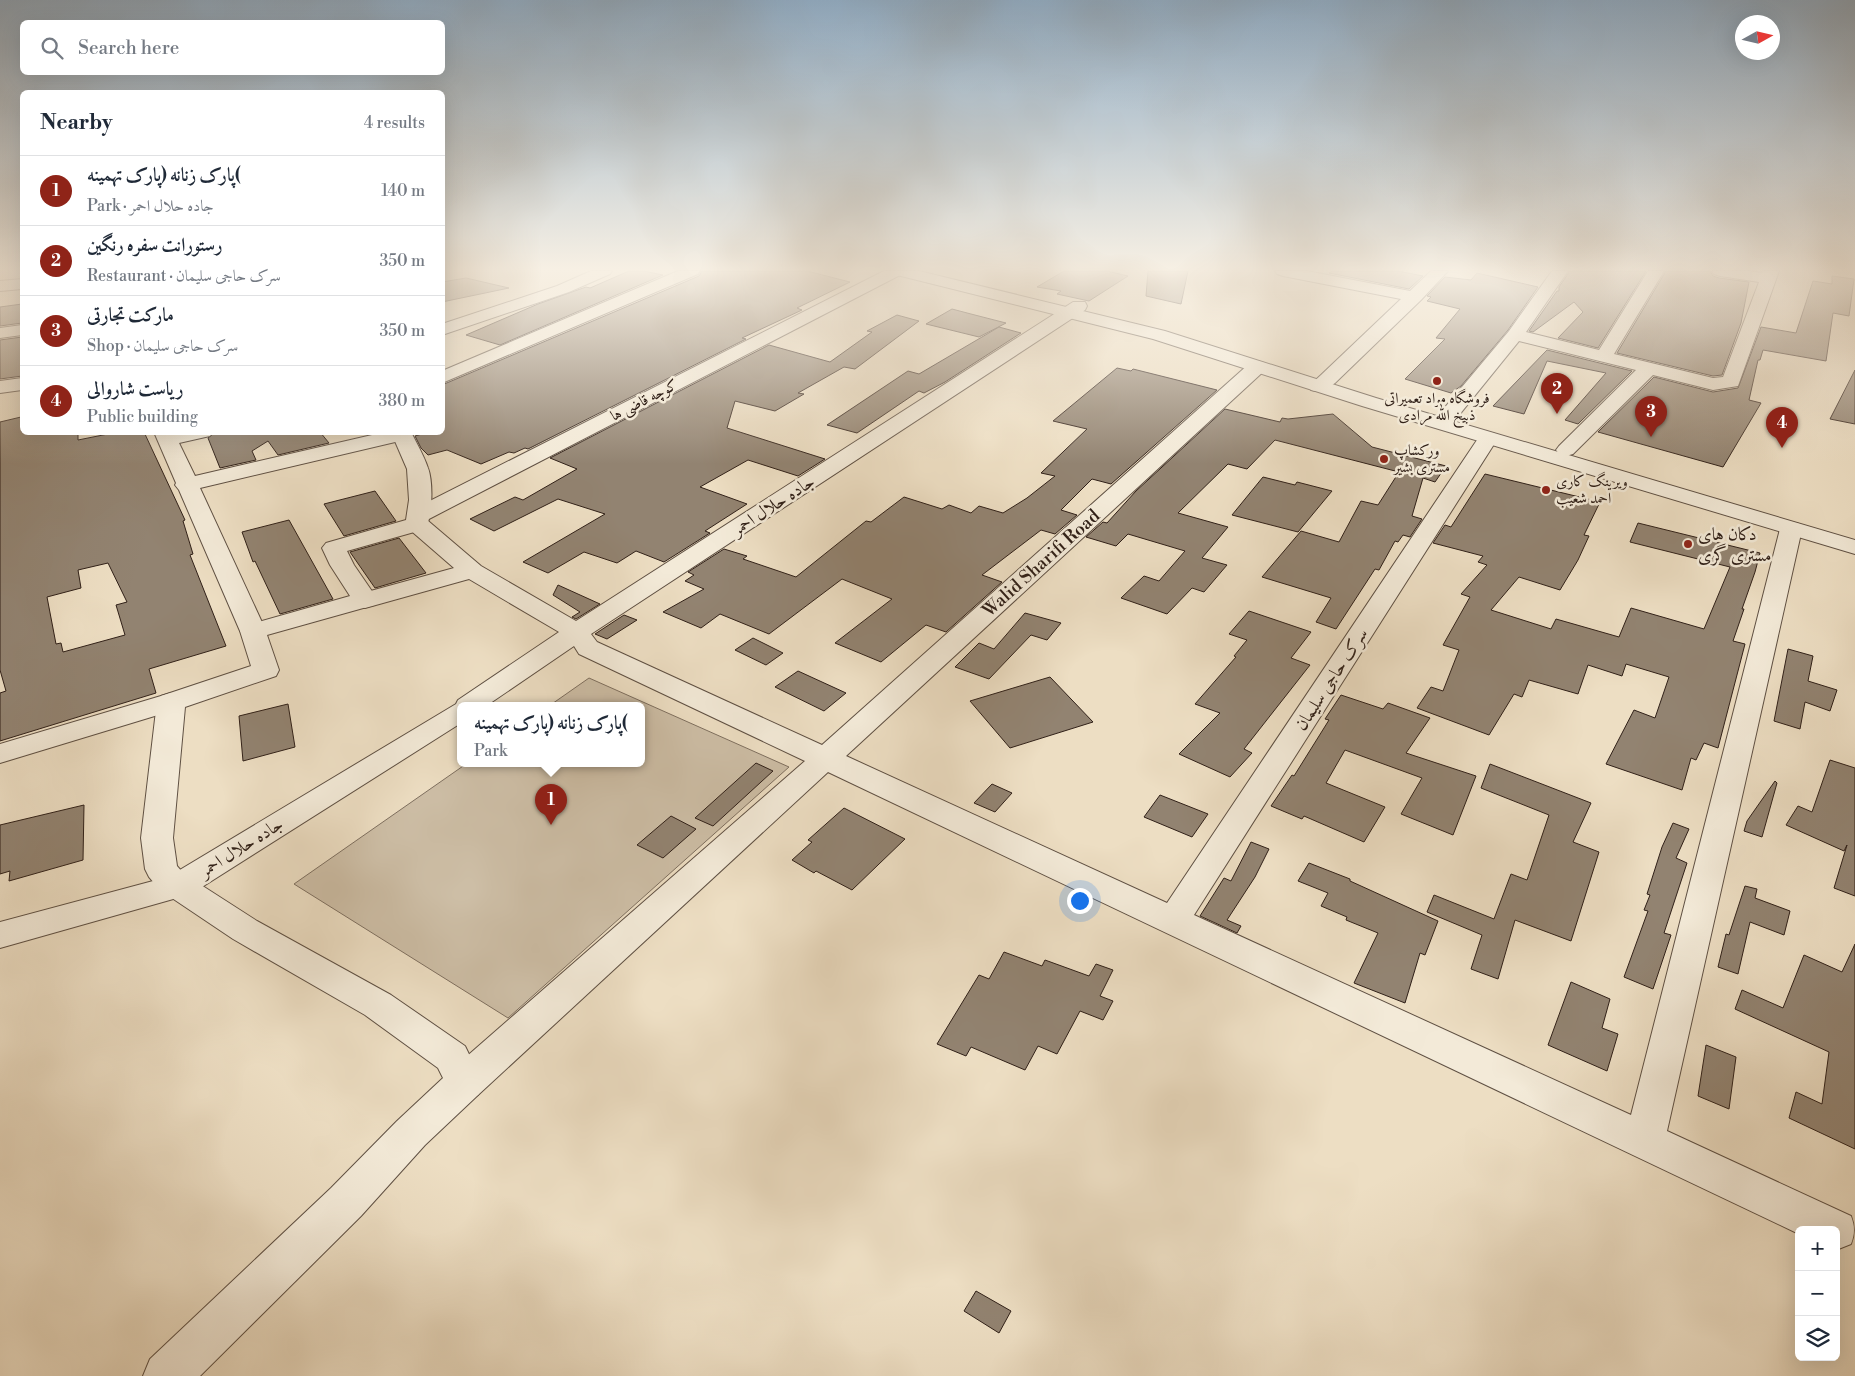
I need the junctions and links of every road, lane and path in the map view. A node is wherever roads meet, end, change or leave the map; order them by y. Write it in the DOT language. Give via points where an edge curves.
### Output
graph roads {
  1 [pos="542,335"];
  2 [pos="773,335"];
  3 [pos="1035,335"];
  4 [pos="1160,335"];
  5 [pos="1186,335"];
  6 [pos="1374,335"];
  7 [pos="1515,335"];
  8 [pos="1617,335"];
  9 [pos="1748,335"];
  10 [pos="1603,358"];
  11 [pos="1257,367"];
  12 [pos="1648,369"];
  13 [pos="445,377"];
  14 [pos="1323,383"];
  15 [pos="20,384"];
  16 [pos="0,387"];
  17 [pos="1448,416"];
  18 [pos="397,435"];
  19 [pos="401,435"];
  20 [pos="165,436"];
  21 [pos="1488,438"];
  22 [pos="1566,450"];
  23 [pos="186,485"];
  24 [pos="418,520"];
  25 [pos="1791,529"];
  26 [pos="1855,536"];
  27 [pos="1855,547"];
  28 [pos="472,571"];
  29 [pos="365,600"];
  30 [pos="253,631"];
  31 [pos="576,632"];
  32 [pos="171,702"];
  33 [pos="474,702"];
  34 [pos="457,712"];
  35 [pos="0,754"];
  36 [pos="825,759"];
  37 [pos="179,886"];
  38 [pos="1173,921"];
  39 [pos="0,935"];
  40 [pos="464,1083"];
  41 [pos="1644,1142"];
  42 [pos="1827,1226"];
  43 [pos="1840,1232"];
  44 [pos="1855,1239"];
  45 [pos="167,1376"];
  1 -- 13 [label="street"];
  2 -- 24 [label="street, کوچه قاضی ها"];
  3 -- 31 [label="street, جاده حلال احمر"];
  4 -- 11 [label="street"];
  5 -- 14 [label="street"];
  6 -- 14 [label="street"];
  7 -- 10 [label="street"];
  7 -- 17 [label="street"];
  8 -- 10 [label="street"];
  9 -- 12 [label="street" via="1731,382 1713,384"];
  10 -- 12 [label="street"];
  11 -- 14 [label="street"];
  11 -- 36 [label="street, Walid Sharifi Road"];
  12 -- 22 [label="street"];
  14 -- 17 [label="street"];
  14 -- 21 [label="street"];
  15 -- 16 [label="street"];
  17 -- 22 [label="street"];
  18 -- 23 [label="street"];
  19 -- 24 [label="street" via="418,469"];
  20 -- 23 [label="street"];
  21 -- 25 [label="street"];
  21 -- 38 [label="street, سرک حاجی سلیمان"];
  22 -- 26 [label="street"];
  23 -- 30 [label="street"];
  24 -- 28 [label="street"];
  24 -- 29 [label="street, کوچه قاضی ها" via="334,548"];
  25 -- 27 [label="street"];
  25 -- 41 [label="street"];
  28 -- 29 [label="street"];
  28 -- 31 [label="street"];
  29 -- 30 [label="street"];
  30 -- 32 [label="street" via="266,670"];
  31 -- 33 [label="street, جاده حلال احمر"];
  31 -- 36 [label="street" via="588,648"];
  32 -- 35 [label="street"];
  32 -- 37 [label="street" via="157,838 161,869"];
  34 -- 37 [label="street, جاده حلال احمر"];
  36 -- 38 [label="street"];
  36 -- 40 [label="street, Walid Sharifi Road"];
  37 -- 39 [label="street, جاده حلال احمر"];
  37 -- 40 [label="street" via="245,930 378,1005 452,1057"];
  38 -- 41 [label="street"];
  40 -- 45 [label="street, Walid Sharifi Road"];
  41 -- 42 [label="street"];
  43 -- 44 [label="street"];
}
